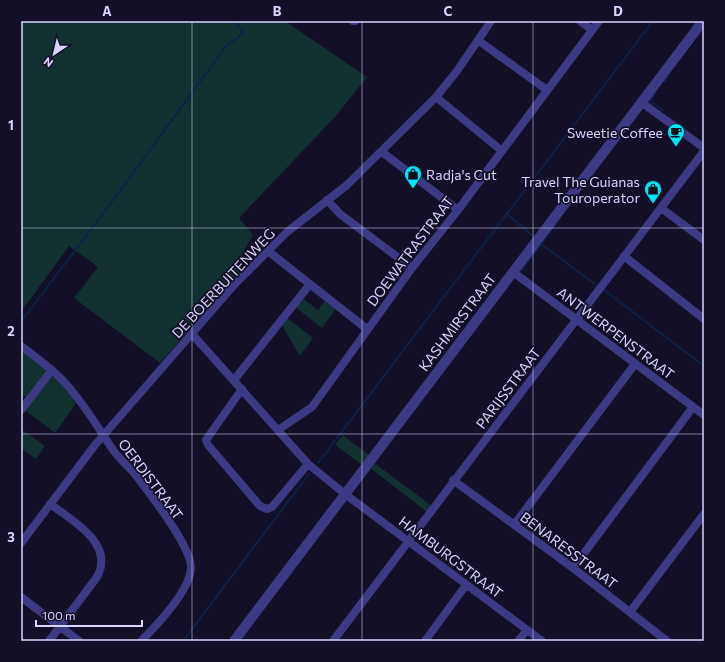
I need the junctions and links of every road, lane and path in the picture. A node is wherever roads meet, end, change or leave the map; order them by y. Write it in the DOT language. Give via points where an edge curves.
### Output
graph roads {
  1 [pos="492,21"];
  2 [pos="580,21"];
  3 [pos="599,21"];
  4 [pos="702,21"];
  5 [pos="592,30"];
  6 [pos="479,41"];
  7 [pos="548,90"];
  8 [pos="436,97"];
  9 [pos="641,102"];
  10 [pos="704,148"];
  11 [pos="502,151"];
  12 [pos="704,151"];
  13 [pos="382,152"];
  14 [pos="326,200"];
  15 [pos="661,208"];
  16 [pos="458,210"];
  17 [pos="704,240"];
  18 [pos="268,251"];
  19 [pos="624,256"];
  20 [pos="412,268"];
  21 [pos="513,272"];
  22 [pos="310,284"];
  23 [pos="576,319"];
  24 [pos="704,319"];
  25 [pos="368,329"];
  26 [pos="192,334"];
  27 [pos="21,346"];
  28 [pos="635,364"];
  29 [pos="52,370"];
  30 [pos="234,380"];
  31 [pos="242,389"];
  32 [pos="693,407"];
  33 [pos="21,410"];
  34 [pos="704,415"];
  35 [pos="278,430"];
  36 [pos="104,435"];
  37 [pos="308,464"];
  38 [pos="453,480"];
  39 [pos="345,494"];
  40 [pos="50,504"];
  41 [pos="704,514"];
  42 [pos="514,525"];
  43 [pos="408,542"];
  44 [pos="21,543"];
  45 [pos="573,568"];
  46 [pos="466,585"];
  47 [pos="21,597"];
  48 [pos="630,612"];
  49 [pos="60,626"];
  50 [pos="527,630"];
  51 [pos="49,641"];
  52 [pos="80,641"];
  53 [pos="141,641"];
  54 [pos="234,641"];
  55 [pos="333,641"];
  56 [pos="425,641"];
  57 [pos="518,641"];
  58 [pos="542,641"];
  59 [pos="667,641"];
  1 -- 6 [label="street, DE BOERBUITENWEG"];
  2 -- 5 [label="street"];
  3 -- 5 [label="street, DOEWATRASTRAAT"];
  4 -- 9 [label="street, KASHMIRSTRAAT"];
  5 -- 7 [label="street, DOEWATRASTRAAT"];
  6 -- 7 [label="street"];
  6 -- 8 [label="street, DE BOERBUITENWEG"];
  7 -- 11 [label="street, DOEWATRASTRAAT"];
  8 -- 11 [label="street"];
  8 -- 13 [label="street, DE BOERBUITENWEG"];
  9 -- 10 [label="street"];
  9 -- 21 [label="street, KASHMIRSTRAAT"];
  11 -- 16 [label="street, DOEWATRASTRAAT"];
  12 -- 15 [label="street, PARIJSSTRAAT"];
  13 -- 14 [label="street, DE BOERBUITENWEG"];
  13 -- 16 [label="street"];
  14 -- 18 [label="street, DE BOERBUITENWEG"];
  14 -- 20 [label="street" via="340,214"];
  15 -- 17 [label="street"];
  15 -- 19 [label="street, PARIJSSTRAAT"];
  16 -- 20 [label="street, DOEWATRASTRAAT"];
  18 -- 22 [label="street"];
  18 -- 26 [label="street, DE BOERBUITENWEG" via="235,284"];
  19 -- 23 [label="street, PARIJSSTRAAT"];
  19 -- 24 [label="street"];
  20 -- 25 [label="street, DOEWATRASTRAAT"];
  21 -- 23 [label="street, ANTWERPENSTRAAT"];
  21 -- 39 [label="street, KASHMIRSTRAAT"];
  22 -- 25 [label="street"];
  22 -- 30 [label="street"];
  23 -- 28 [label="street, ANTWERPENSTRAAT"];
  23 -- 38 [label="street, PARIJSSTRAAT"];
  25 -- 35 [label="street, DOEWATRASTRAAT" via="312,407"];
  26 -- 30 [label="street, HAMBURGSTRAAT"];
  26 -- 36 [label="street, DE BOERBUITENWEG"];
  27 -- 29 [label="street, OERDISTRAAT"];
  28 -- 32 [label="street, ANTWERPENSTRAAT"];
  28 -- 42 [label="street"];
  29 -- 33 [label="street"];
  29 -- 36 [label="street, OERDISTRAAT" via="67,384"];
  30 -- 31 [label="street, HAMBURGSTRAAT"];
  31 -- 35 [label="street, HAMBURGSTRAAT"];
  31 -- 37 [label="street" via="206,440 260,506 267,509 272,507"];
  32 -- 34 [label="street, ANTWERPENSTRAAT"];
  32 -- 45 [label="street"];
  35 -- 37 [label="street, HAMBURGSTRAAT"];
  36 -- 40 [label="street, DE BOERBUITENWEG"];
  36 -- 53 [label="street, OERDISTRAAT" via="159,507 184,546 191,566 189,578 175,602 162,621"];
  37 -- 39 [label="street, HAMBURGSTRAAT"];
  38 -- 42 [label="street, BENARESSTRAAT"];
  38 -- 43 [label="street, PARIJSSTRAAT"];
  39 -- 43 [label="street, HAMBURGSTRAAT"];
  39 -- 54 [label="street, KASHMIRSTRAAT"];
  40 -- 44 [label="street, DE BOERBUITENWEG"];
  40 -- 49 [label="street" via="84,528 99,548 102,562 97,577"];
  41 -- 48 [label="street"];
  42 -- 45 [label="street, BENARESSTRAAT"];
  43 -- 46 [label="street, HAMBURGSTRAAT"];
  43 -- 55 [label="street, PARIJSSTRAAT"];
  45 -- 48 [label="street, BENARESSTRAAT"];
  46 -- 50 [label="street, HAMBURGSTRAAT"];
  46 -- 56 [label="street"];
  47 -- 49 [label="street"];
  48 -- 59 [label="street, BENARESSTRAAT"];
  49 -- 51 [label="street"];
  49 -- 52 [label="street"];
  50 -- 57 [label="street"];
  50 -- 58 [label="street, HAMBURGSTRAAT"];
}
